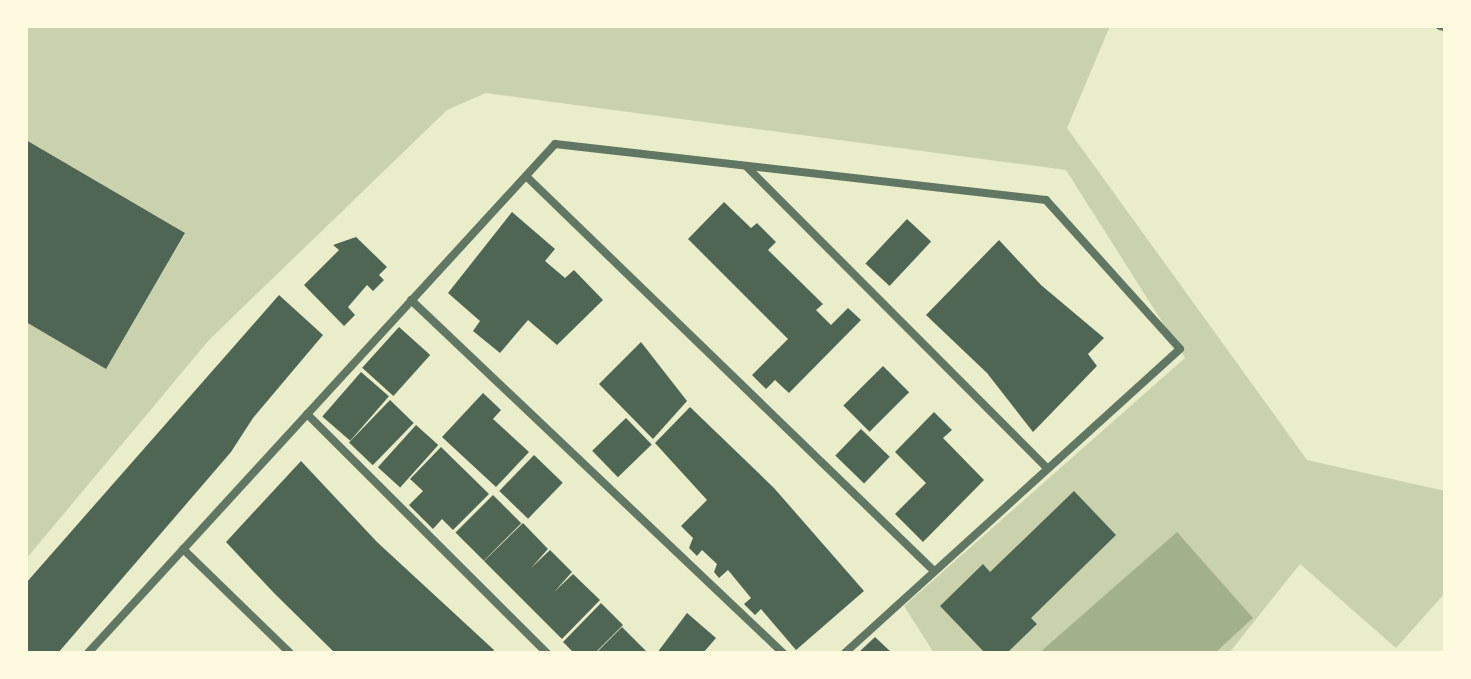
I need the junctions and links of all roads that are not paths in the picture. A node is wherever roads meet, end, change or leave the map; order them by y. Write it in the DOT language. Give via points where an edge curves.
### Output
graph roads {
  1 [pos="746,165"];
  2 [pos="526,176"];
  3 [pos="411,300"];
  4 [pos="307,414"];
  5 [pos="1047,468"];
  6 [pos="183,549"];
  7 [pos="934,571"];
  8 [pos="88,653"];
  9 [pos="290,653"];
  10 [pos="547,653"];
  11 [pos="783,653"];
  12 [pos="845,653"];
  1 -- 2 [label="street" via="555,144"];
  1 -- 5 [label="street"];
  1 -- 5 [label="street" via="1046,200 1180,349"];
  2 -- 3 [label="street"];
  2 -- 7 [label="street"];
  3 -- 4 [label="street"];
  3 -- 11 [label="street"];
  4 -- 6 [label="street"];
  4 -- 10 [label="street"];
  5 -- 7 [label="street"];
  6 -- 8 [label="street"];
  6 -- 9 [label="street"];
  7 -- 12 [label="street"];
}
